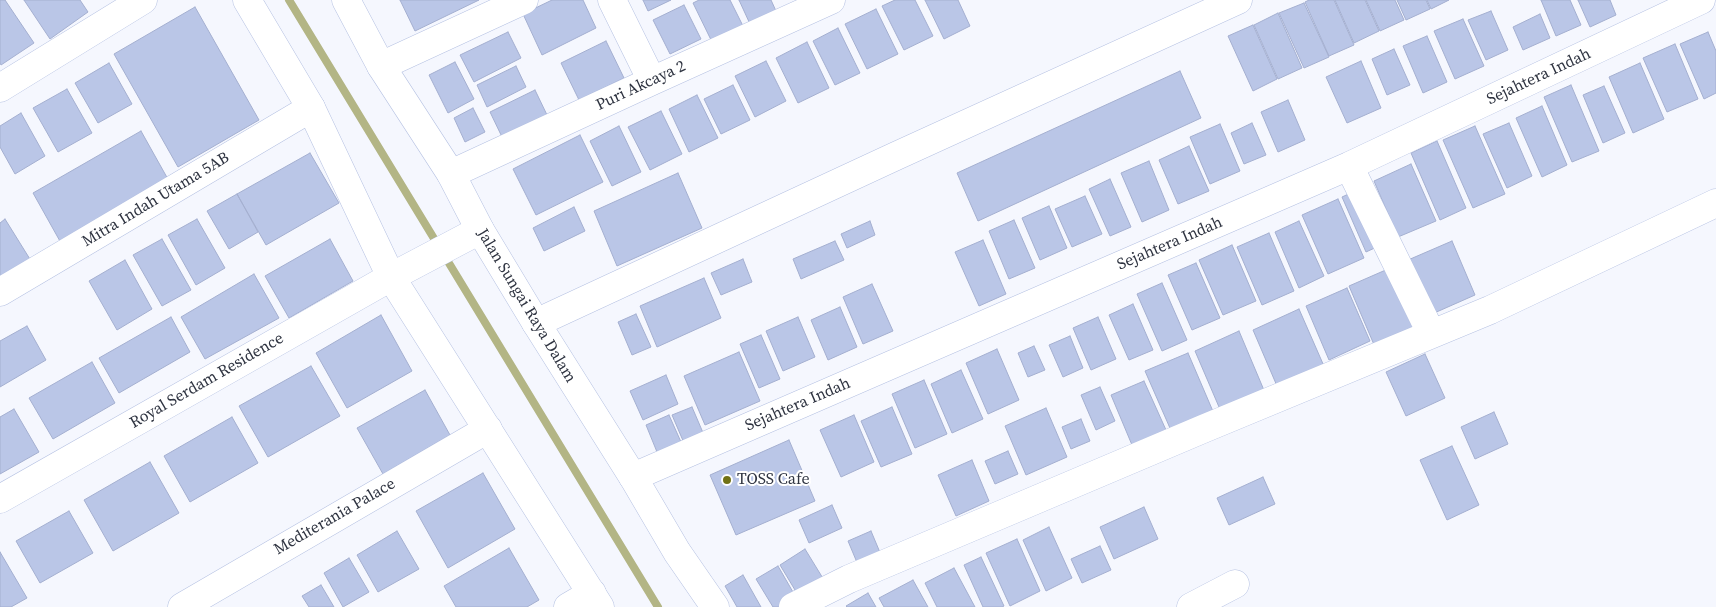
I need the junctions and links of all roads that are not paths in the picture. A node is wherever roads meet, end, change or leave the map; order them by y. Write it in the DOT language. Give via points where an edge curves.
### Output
graph roads {
  1 [pos="143,0"];
  2 [pos="247,0"];
  3 [pos="346,0"];
  4 [pos="524,0"];
  5 [pos="612,0"];
  6 [pos="831,0"];
  7 [pos="1238,0"];
  8 [pos="1701,0"];
  9 [pos="381,66"];
  10 [pos="652,80"];
  11 [pos="0,88"];
  12 [pos="311,108"];
  13 [pos="1349,166"];
  14 [pos="451,174"];
  15 [pos="1716,203"];
  16 [pos="472,235"];
  17 [pos="390,277"];
  18 [pos="0,292"];
  19 [pos="536,323"];
  20 [pos="1431,333"];
  21 [pos="488,429"];
  22 [pos="633,477"];
  23 [pos="0,499"];
  24 [pos="1236,584"];
  25 [pos="596,600"];
  26 [pos="182,607"];
  27 [pos="568,607"];
  28 [pos="714,607"];
  29 [pos="792,607"];
  30 [pos="1191,607"];
  1 -- 11 [label="street"];
  2 -- 12 [label="street"];
  3 -- 9 [label="street, Jalan Sungai Raya Dalam"];
  4 -- 9 [label="street"];
  5 -- 10 [label="street"];
  6 -- 10 [label="street, Puri Akcaya 2"];
  7 -- 19 [label="street"];
  8 -- 13 [label="street, Sejahtera Indah"];
  9 -- 14 [label="street, Jalan Sungai Raya Dalam"];
  10 -- 14 [label="street, Puri Akcaya 2"];
  12 -- 17 [label="street"];
  12 -- 18 [label="street, Mitra Indah Utama 5AB"];
  13 -- 20 [label="street"];
  13 -- 22 [label="street, Sejahtera Indah"];
  14 -- 16 [label="street, Jalan Sungai Raya Dalam"];
  15 -- 20 [label="street" via="1490,310"];
  16 -- 17 [label="street, Royal Serdam Residence"];
  16 -- 19 [label="street, Jalan Sungai Raya Dalam"];
  17 -- 21 [label="street"];
  17 -- 23 [label="street, Royal Serdam Residence"];
  19 -- 22 [label="street, Jalan Sungai Raya Dalam"];
  20 -- 29 [label="street" via="849,579"];
  21 -- 25 [label="street"];
  21 -- 26 [label="street, Mediterania Palace"];
  22 -- 28 [label="street, Jalan Sungai Raya Dalam"];
  24 -- 30 [label="street"];
  25 -- 27 [label="street"];
}
